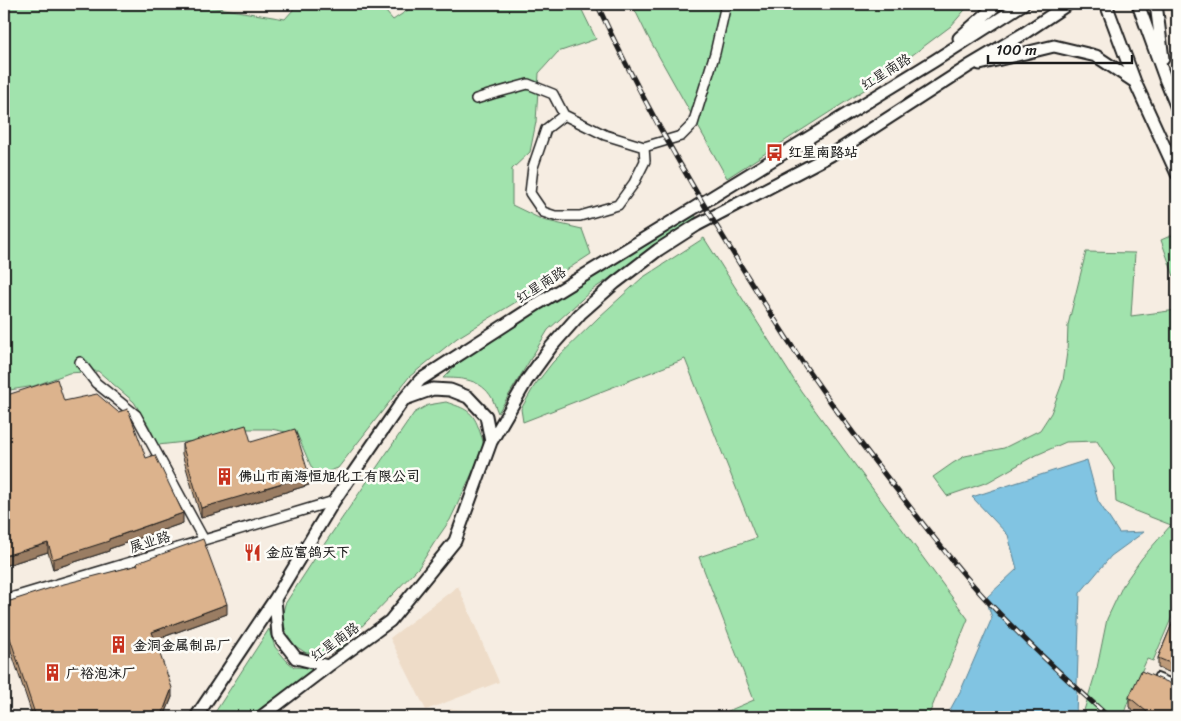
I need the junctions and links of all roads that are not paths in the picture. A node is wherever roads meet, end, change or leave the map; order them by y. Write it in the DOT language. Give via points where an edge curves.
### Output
graph roads {
  1 [pos="726,4"];
  2 [pos="996,4"];
  3 [pos="1023,4"];
  4 [pos="1068,4"];
  5 [pos="1106,4"];
  6 [pos="1138,4"];
  7 [pos="1156,4"];
  8 [pos="934,61"];
  9 [pos="969,66"];
  10 [pos="1166,81"];
  11 [pos="1135,82"];
  12 [pos="476,99"];
  13 [pos="1177,108"];
  14 [pos="564,116"];
  15 [pos="644,147"];
  16 [pos="1177,174"];
  17 [pos="80,362"];
  18 [pos="404,399"];
  19 [pos="491,442"];
  20 [pos="334,501"];
  21 [pos="204,540"];
  22 [pos="275,599"];
  23 [pos="4,600"];
  24 [pos="328,666"];
  25 [pos="1157,676"];
  26 [pos="1177,684"];
  27 [pos="196,717"];
  28 [pos="261,717"];
  1 -- 15 [label="street" via="716,53 693,124 681,136"];
  2 -- 8 [label="main road"];
  3 -- 8 [label="main road, 红星南路"];
  4 -- 9 [label="main road, 红星南路"];
  5 -- 11 [label="main road"];
  6 -- 10 [label="main road"];
  7 -- 10 [label="main road"];
  8 -- 18 [label="main road, 红星南路" via="539,303 420,380"];
  9 -- 11 [label="main road" via="1054,46 1096,56"];
  9 -- 19 [label="main road, 红星南路" via="831,155 697,225 614,283 551,347 527,380"];
  10 -- 13 [label="main road"];
  11 -- 16 [label="main road"];
  12 -- 14 [label="street" via="528,84 553,94"];
  14 -- 15 [label="street" via="605,135"];
  14 -- 15 [label="street" via="546,129 533,167 530,193 543,212 555,216 580,216 618,204 645,161"];
  17 -- 21 [label="street" via="96,383 136,415"];
  18 -- 19 [label="main road" via="433,389 450,390 468,397 486,416"];
  18 -- 20 [label="main road, 红星南路"];
  19 -- 24 [label="main road, 红星南路" via="455,541 390,621"];
  20 -- 21 [label="street, 展业路"];
  20 -- 22 [label="main road, 红星南路"];
  21 -- 23 [label="street, 展业路"];
  22 -- 24 [label="main road" via="278,635 296,658"];
  22 -- 27 [label="main road, 红星南路"];
  24 -- 28 [label="main road, 红星南路"];
  25 -- 26 [label="lane"];
}
